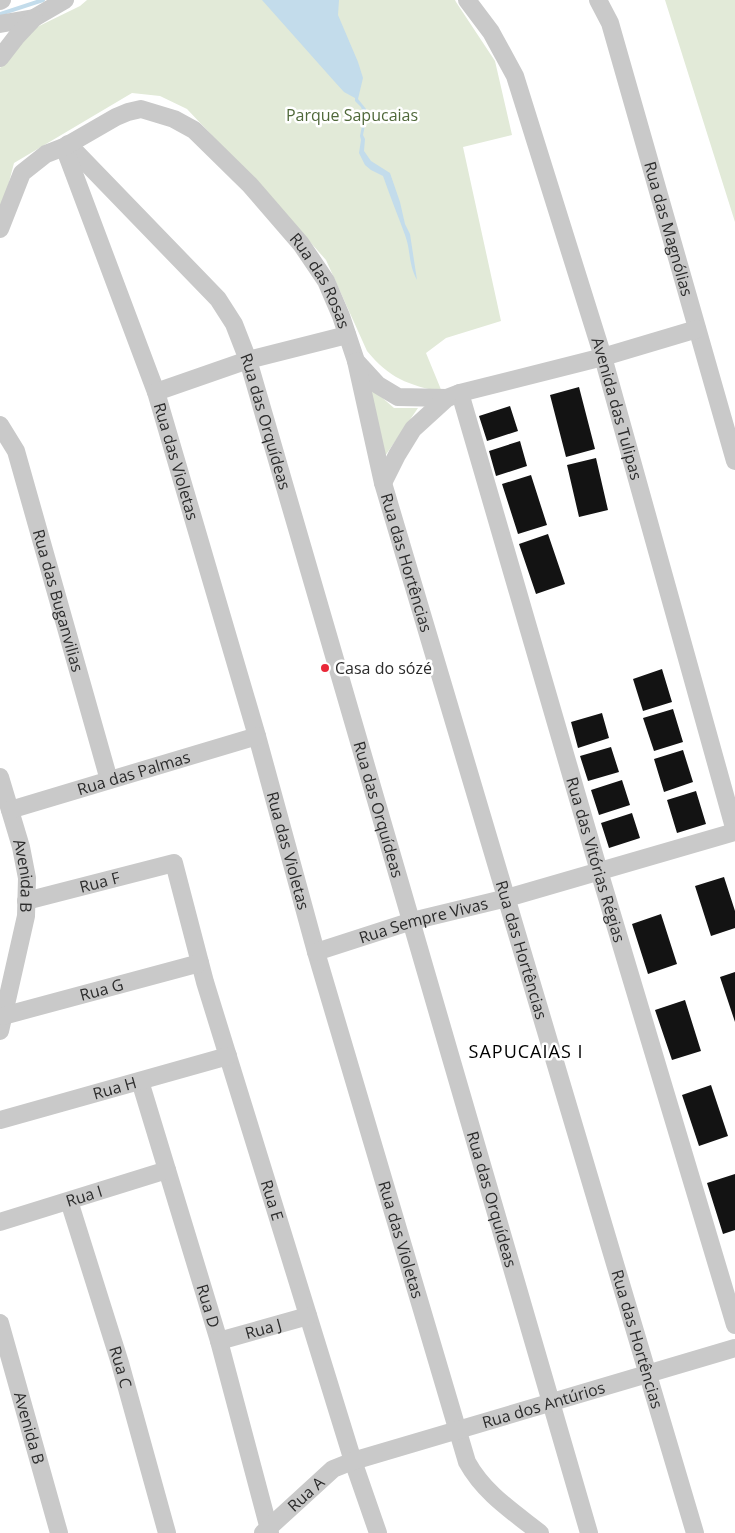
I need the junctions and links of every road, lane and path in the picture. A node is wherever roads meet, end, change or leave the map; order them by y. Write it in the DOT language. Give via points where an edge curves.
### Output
graph roads {
  1 [pos="65,0"];
  2 [pos="467,0"];
  3 [pos="598,0"];
  4 [pos="34,18"];
  5 [pos="3,27"];
  6 [pos="0,58"];
  7 [pos="66,145"];
  8 [pos="0,229"];
  9 [pos="697,329"];
  10 [pos="347,335"];
  11 [pos="603,357"];
  12 [pos="248,360"];
  13 [pos="356,361"];
  14 [pos="156,392"];
  15 [pos="454,395"];
  16 [pos="0,424"];
  17 [pos="735,461"];
  18 [pos="383,483"];
  19 [pos="257,736"];
  20 [pos="0,777"];
  21 [pos="109,780"];
  22 [pos="10,810"];
  23 [pos="735,832"];
  24 [pos="174,863"];
  25 [pos="599,871"];
  26 [pos="507,898"];
  27 [pos="26,900"];
  28 [pos="412,921"];
  29 [pos="316,952"];
  30 [pos="200,963"];
  31 [pos="2,1011"];
  32 [pos="228,1056"];
  33 [pos="140,1080"];
  34 [pos="0,1120"];
  35 [pos="167,1170"];
  36 [pos="69,1201"];
  37 [pos="0,1222"];
  38 [pos="308,1316"];
  39 [pos="0,1323"];
  40 [pos="735,1325"];
  41 [pos="219,1341"];
  42 [pos="735,1348"];
  43 [pos="648,1373"];
  44 [pos="552,1402"];
  45 [pos="456,1430"];
  46 [pos="353,1461"];
  47 [pos="267,1531"];
  48 [pos="59,1533"];
  49 [pos="167,1533"];
  50 [pos="378,1533"];
  51 [pos="540,1533"];
  52 [pos="589,1533"];
  53 [pos="695,1533"];
  1 -- 4 [label="street"];
  2 -- 11 [label="street, Avenida das Tulipas" via="491,32 515,76"];
  3 -- 9 [label="street, Rua das Magnólias" via="610,23"];
  4 -- 5 [label="street"];
  4 -- 6 [label="street"];
  7 -- 8 [label="street, Rua das Rosas" via="46,154 22,173"];
  7 -- 10 [label="street, Rua das Rosas" via="116,117 141,109 174,119 194,130 250,185 301,244 326,281"];
  7 -- 12 [label="street, Rua das Orquídeas" via="218,299 234,324"];
  7 -- 14 [label="street, Rua das Violetas"];
  9 -- 11 [label="street, Rua das Rosas"];
  9 -- 17 [label="street, Rua das Magnólias"];
  10 -- 12 [label="street"];
  10 -- 13 [label="street, Rua das Rosas"];
  11 -- 15 [label="street, Rua das Rosas"];
  11 -- 23 [label="street, Avenida das Tulipas"];
  12 -- 14 [label="street"];
  12 -- 28 [label="street, Rua das Orquídeas"];
  13 -- 15 [label="street, Rua das Rosas" via="378,385 398,397"];
  13 -- 18 [label="street, Rua das Hortências"];
  14 -- 19 [label="street, Rua das Violetas"];
  15 -- 18 [label="street, Rua das Hortências" via="413,430"];
  15 -- 25 [label="street, Rua das Vitórias Régias"];
  16 -- 21 [label="street, Rua das Buganvilias" via="16,451"];
  18 -- 26 [label="street, Rua das Hortências"];
  19 -- 21 [label="street, Rua das Palmas"];
  19 -- 29 [label="street, Rua das Violetas"];
  20 -- 22 [label="street"];
  21 -- 22 [label="street, Rua das Palmas"];
  22 -- 27 [label="street, Avenida B" via="22,847 27,878"];
  23 -- 25 [label="street, Rua Sempre Vivas"];
  24 -- 27 [label="street, Rua F"];
  24 -- 30 [label="street, Rua E"];
  25 -- 26 [label="street, Rua Sempre Vivas"];
  25 -- 40 [label="street, Rua das Vitórias Régias"];
  26 -- 28 [label="street, Rua Sempre Vivas"];
  26 -- 43 [label="street, Rua das Hortências"];
  27 -- 31 [label="street, Avenida B" via="26,916"];
  28 -- 29 [label="street, Rua Sempre Vivas"];
  28 -- 44 [label="street, Rua das Orquídeas"];
  29 -- 45 [label="street, Rua das Violetas"];
  30 -- 31 [label="street, Rua G"];
  30 -- 32 [label="street, Rua E"];
  32 -- 33 [label="street, Rua H"];
  32 -- 38 [label="street, Rua E"];
  33 -- 34 [label="street, Rua H"];
  33 -- 35 [label="street, Rua D"];
  35 -- 36 [label="street, Rua I"];
  35 -- 41 [label="street, Rua D"];
  36 -- 37 [label="street, Rua I"];
  36 -- 49 [label="street, Rua C" via="120,1363"];
  38 -- 41 [label="street, Rua J"];
  38 -- 46 [label="street, Rua E"];
  39 -- 48 [label="street, Avenida B"];
  41 -- 47 [label="street, Rua D"];
  42 -- 43 [label="street, Rua dos Antúrios"];
  43 -- 44 [label="street, Rua dos Antúrios"];
  43 -- 53 [label="street, Rua das Hortências"];
  44 -- 45 [label="street, Rua dos Antúrios"];
  44 -- 52 [label="street, Rua das Orquídeas"];
  45 -- 46 [label="street, Rua dos Antúrios"];
  45 -- 51 [label="street, Rua das Violetas" via="476,1478 488,1492"];
  46 -- 47 [label="street, Rua A" via="333,1469"];
  46 -- 50 [label="street, Rua E"];
}
